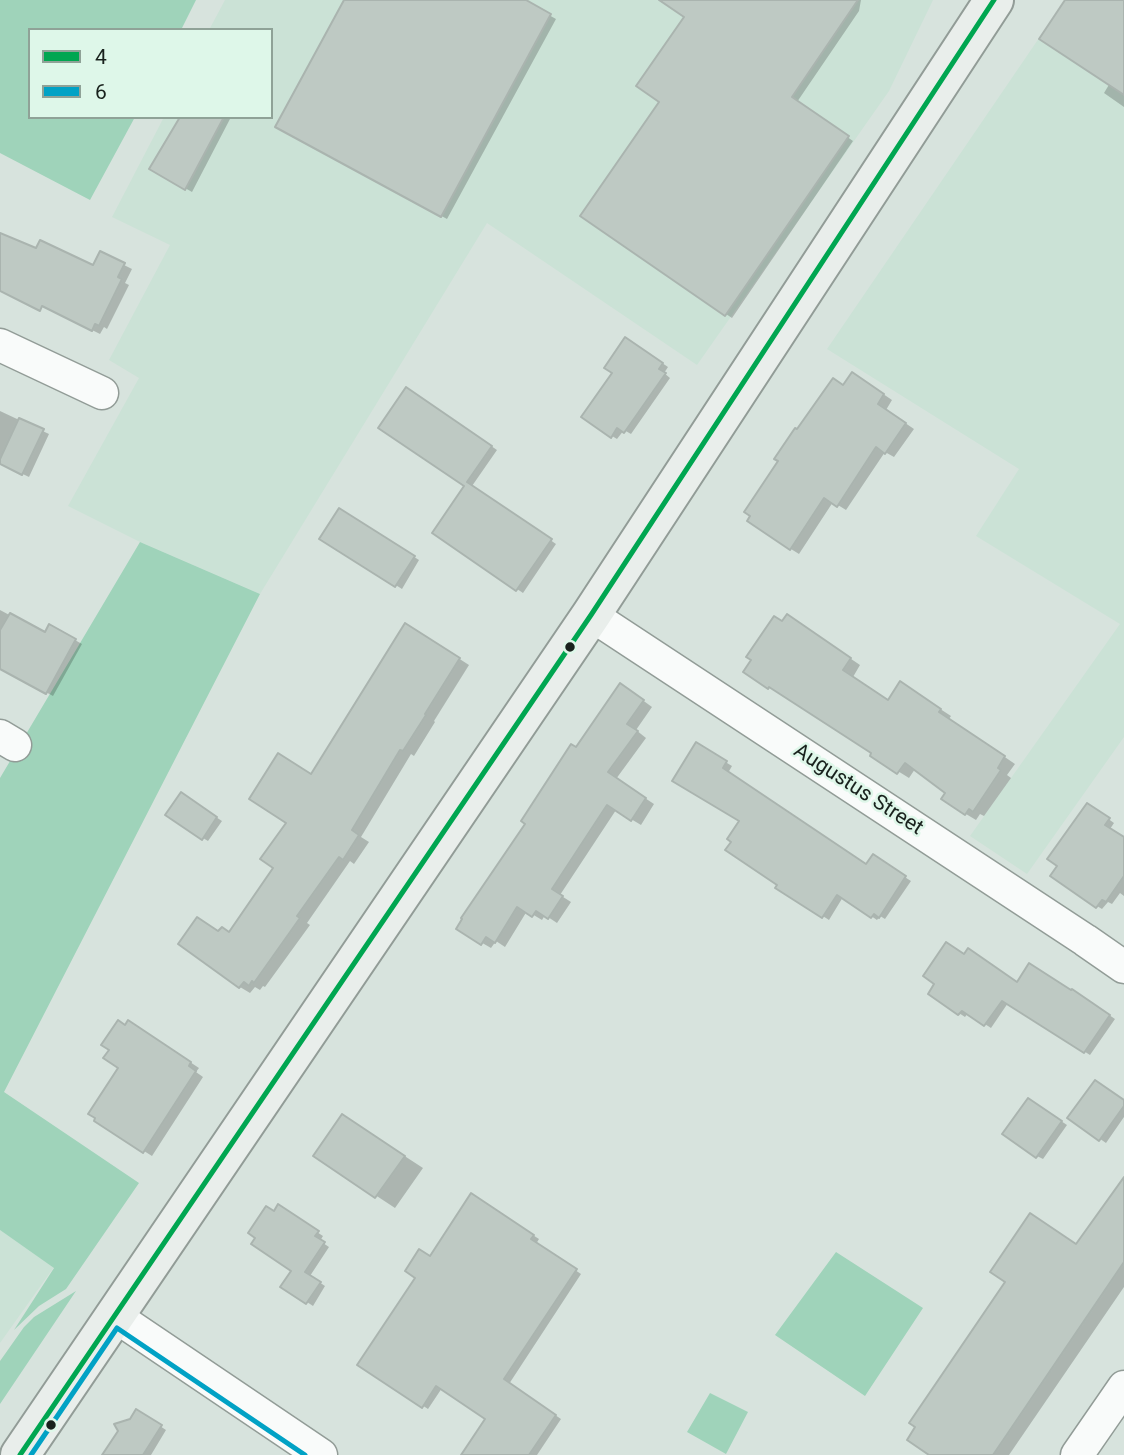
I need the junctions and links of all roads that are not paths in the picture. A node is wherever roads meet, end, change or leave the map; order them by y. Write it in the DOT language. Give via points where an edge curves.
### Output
graph roads {
  1 [pos="994,0"];
  2 [pos="0,345"];
  3 [pos="102,393"];
  4 [pos="591,615"];
  5 [pos="1124,967"];
  6 [pos="115,1316"];
  7 [pos="1124,1387"];
  8 [pos="20,1455"];
  9 [pos="321,1455"];
  10 [pos="1077,1455"];
  1 -- 4 [label="main road"];
  2 -- 3 [label="street"];
  4 -- 5 [label="street, Augustus Street"];
  4 -- 6 [label="main road"];
  6 -- 8 [label="main road"];
  6 -- 9 [label="street"];
  7 -- 10 [label="street"];
}
